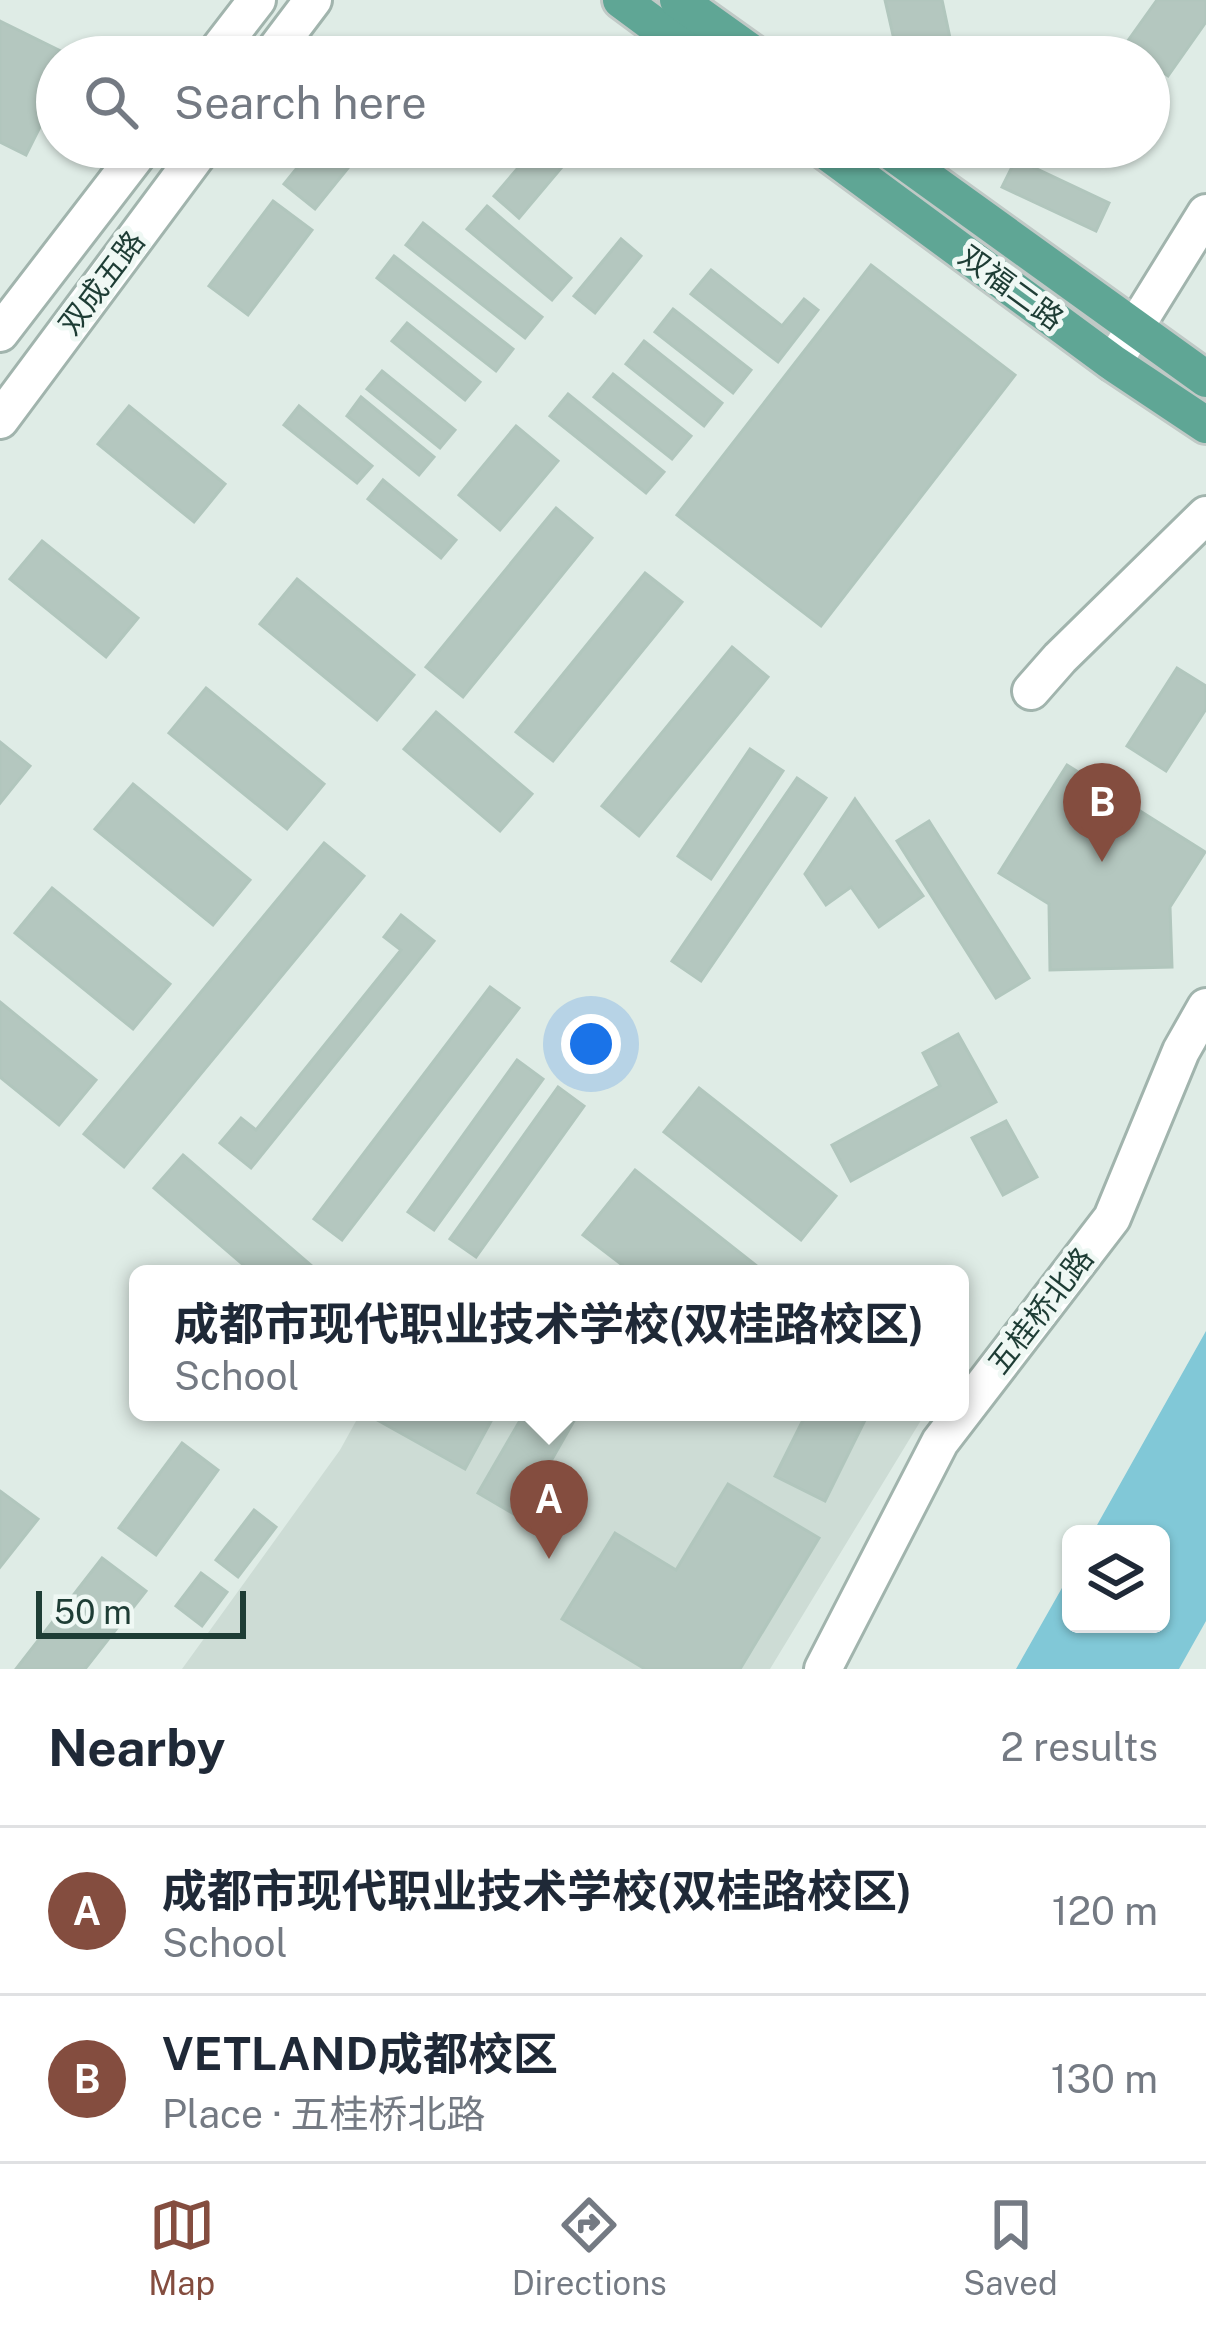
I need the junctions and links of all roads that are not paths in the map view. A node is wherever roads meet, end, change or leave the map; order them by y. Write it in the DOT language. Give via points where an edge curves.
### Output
graph roads {
  1 [pos="256,0"];
  2 [pos="313,0"];
  3 [pos="621,0"];
  4 [pos="678,0"];
  5 [pos="229,36"];
  6 [pos="286,36"];
  7 [pos="670,36"];
  8 [pos="729,36"];
  9 [pos="127,168"];
  10 [pos="187,168"];
  11 [pos="848,168"];
  12 [pos="913,168"];
  13 [pos="1201,231"];
  14 [pos="1135,327"];
  15 [pos="0,333"];
  16 [pos="1113,363"];
  17 [pos="1206,379"];
  18 [pos="0,420"];
  19 [pos="1206,425"];
  20 [pos="1206,515"];
  21 [pos="1031,692"];
  22 [pos="1206,1007"];
  23 [pos="969,1404"];
  24 [pos="956,1421"];
  25 [pos="823,1669"];
  1 -- 5 [label="street"];
  2 -- 6 [label="street"];
  3 -- 7 [label="main road"];
  4 -- 8 [label="main road"];
  9 -- 15 [label="street, 双成五路"];
  10 -- 18 [label="street, 双成五路"];
  11 -- 16 [label="main road, 双福二路"];
  12 -- 14 [label="main road, 双福二路"];
  13 -- 14 [label="street"];
  14 -- 16 [label="street"];
  14 -- 17 [label="main road, 双福二路"];
  16 -- 19 [label="main road, 双福二路"];
  20 -- 21 [label="street"];
  22 -- 23 [label="street, 五桂桥北路" via="1112,1218"];
  24 -- 25 [label="street, 五桂桥北路"];
}
